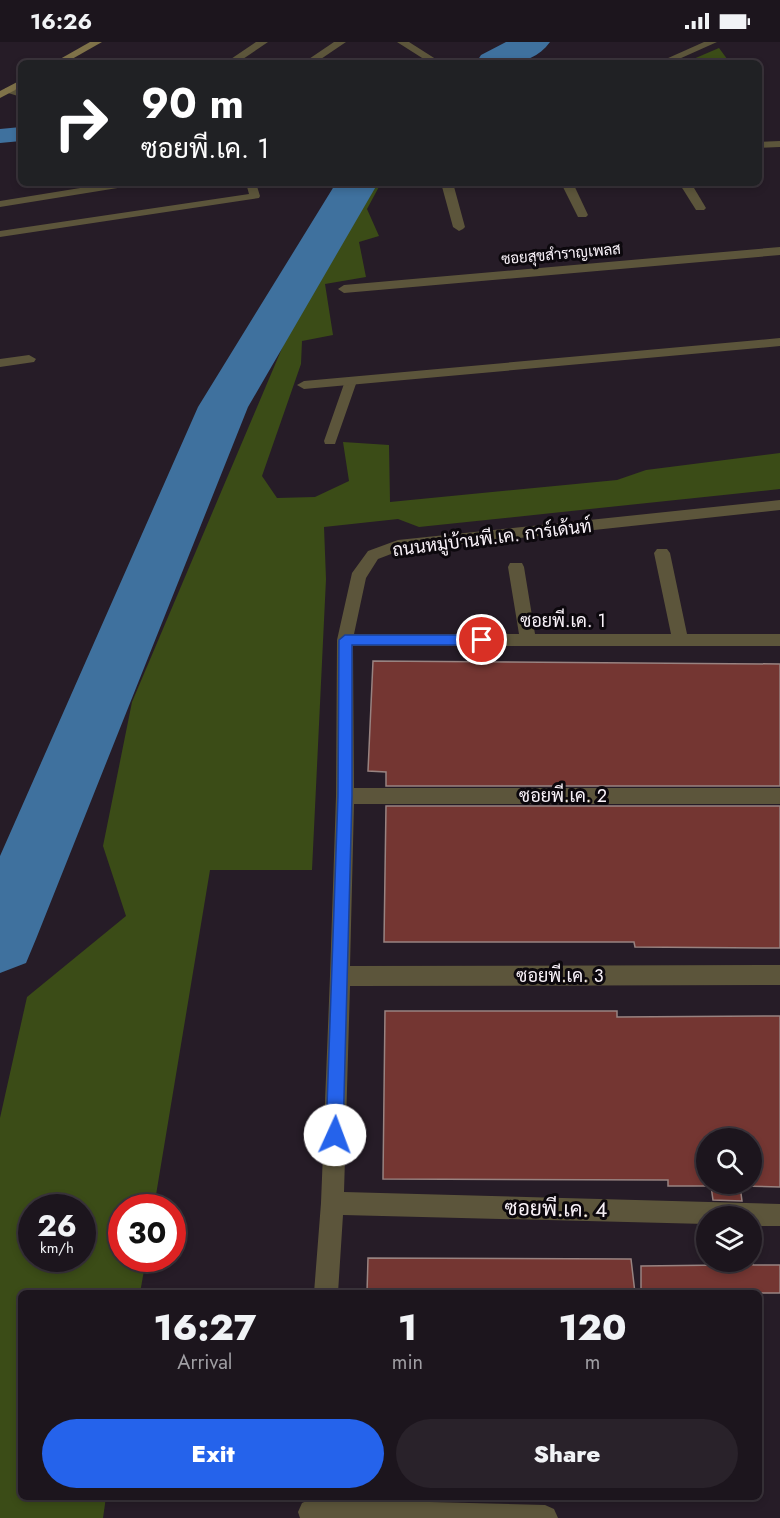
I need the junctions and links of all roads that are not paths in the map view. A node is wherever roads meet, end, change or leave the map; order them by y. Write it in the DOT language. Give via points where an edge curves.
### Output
graph roads {
  1 [pos="97,42"];
  2 [pos="263,42"];
  3 [pos="341,42"];
  4 [pos="402,42"];
  5 [pos="712,42"];
  6 [pos="64,60"];
  7 [pos="235,60"];
  8 [pos="313,60"];
  9 [pos="432,60"];
  10 [pos="669,60"];
  11 [pos="18,85"];
  12 [pos="4,92"];
  13 [pos="762,145"];
  14 [pos="779,145"];
  15 [pos="111,186"];
  16 [pos="252,186"];
  17 [pos="448,186"];
  18 [pos="568,186"];
  19 [pos="687,186"];
  20 [pos="0,204"];
  21 [pos="700,208"];
  22 [pos="582,214"];
  23 [pos="459,227"];
  24 [pos="0,234"];
  25 [pos="780,251"];
  26 [pos="344,289"];
  27 [pos="780,342"];
  28 [pos="29,359"];
  29 [pos="0,363"];
  30 [pos="351,381"];
  31 [pos="304,385"];
  32 [pos="330,441"];
  33 [pos="780,505"];
  34 [pos="662,553"];
  35 [pos="516,567"];
  36 [pos="345,640"];
  37 [pos="528,640"];
  38 [pos="680,640"];
  39 [pos="780,640"];
  40 [pos="345,796"];
  41 [pos="780,796"];
  42 [pos="780,975"];
  43 [pos="340,976"];
  44 [pos="332,1203"];
  45 [pos="780,1215"];
  46 [pos="326,1290"];
  47 [pos="311,1509"];
  48 [pos="545,1518"];
  1 -- 6 [label="street"];
  2 -- 7 [label="street"];
  3 -- 8 [label="street"];
  4 -- 9 [label="street"];
  5 -- 10 [label="street"];
  11 -- 12 [label="street"];
  13 -- 14 [label="street"];
  15 -- 20 [label="lane"];
  16 -- 24 [label="lane" via="255,196"];
  17 -- 23 [label="street"];
  18 -- 22 [label="street"];
  19 -- 21 [label="street"];
  25 -- 26 [label="street, ซอยสุขสำราญเพลส"];
  27 -- 30 [label="street"];
  28 -- 29 [label="street"];
  30 -- 31 [label="street"];
  30 -- 32 [label="lane"];
  33 -- 36 [label="street, ถนนหมู่บ้านพี.เค. การ์เด้นท์" via="398,546 373,555 358,577"];
  34 -- 38 [label="street"];
  35 -- 37 [label="street"];
  36 -- 37 [label="street, ซอยพี.เค. 1"];
  36 -- 40 [label="street, ถนนหมู่บ้านพี.เค. การ์เด้นท์"];
  37 -- 38 [label="street, ซอยพี.เค. 1"];
  38 -- 39 [label="street, ซอยพี.เค. 1"];
  40 -- 41 [label="street, ซอยพี.เค. 2"];
  40 -- 43 [label="street, ถนนหมู่บ้านพี.เค. การ์เด้นท์"];
  42 -- 43 [label="street, ซอยพี.เค. 3"];
  43 -- 44 [label="street, ถนนหมู่บ้านพี.เค. การ์เด้นท์"];
  44 -- 45 [label="street, ซอยพี.เค. 4"];
  44 -- 46 [label="street, ถนนหมู่บ้านพี.เค. การ์เด้นท์"];
  47 -- 48 [label="street"];
}
